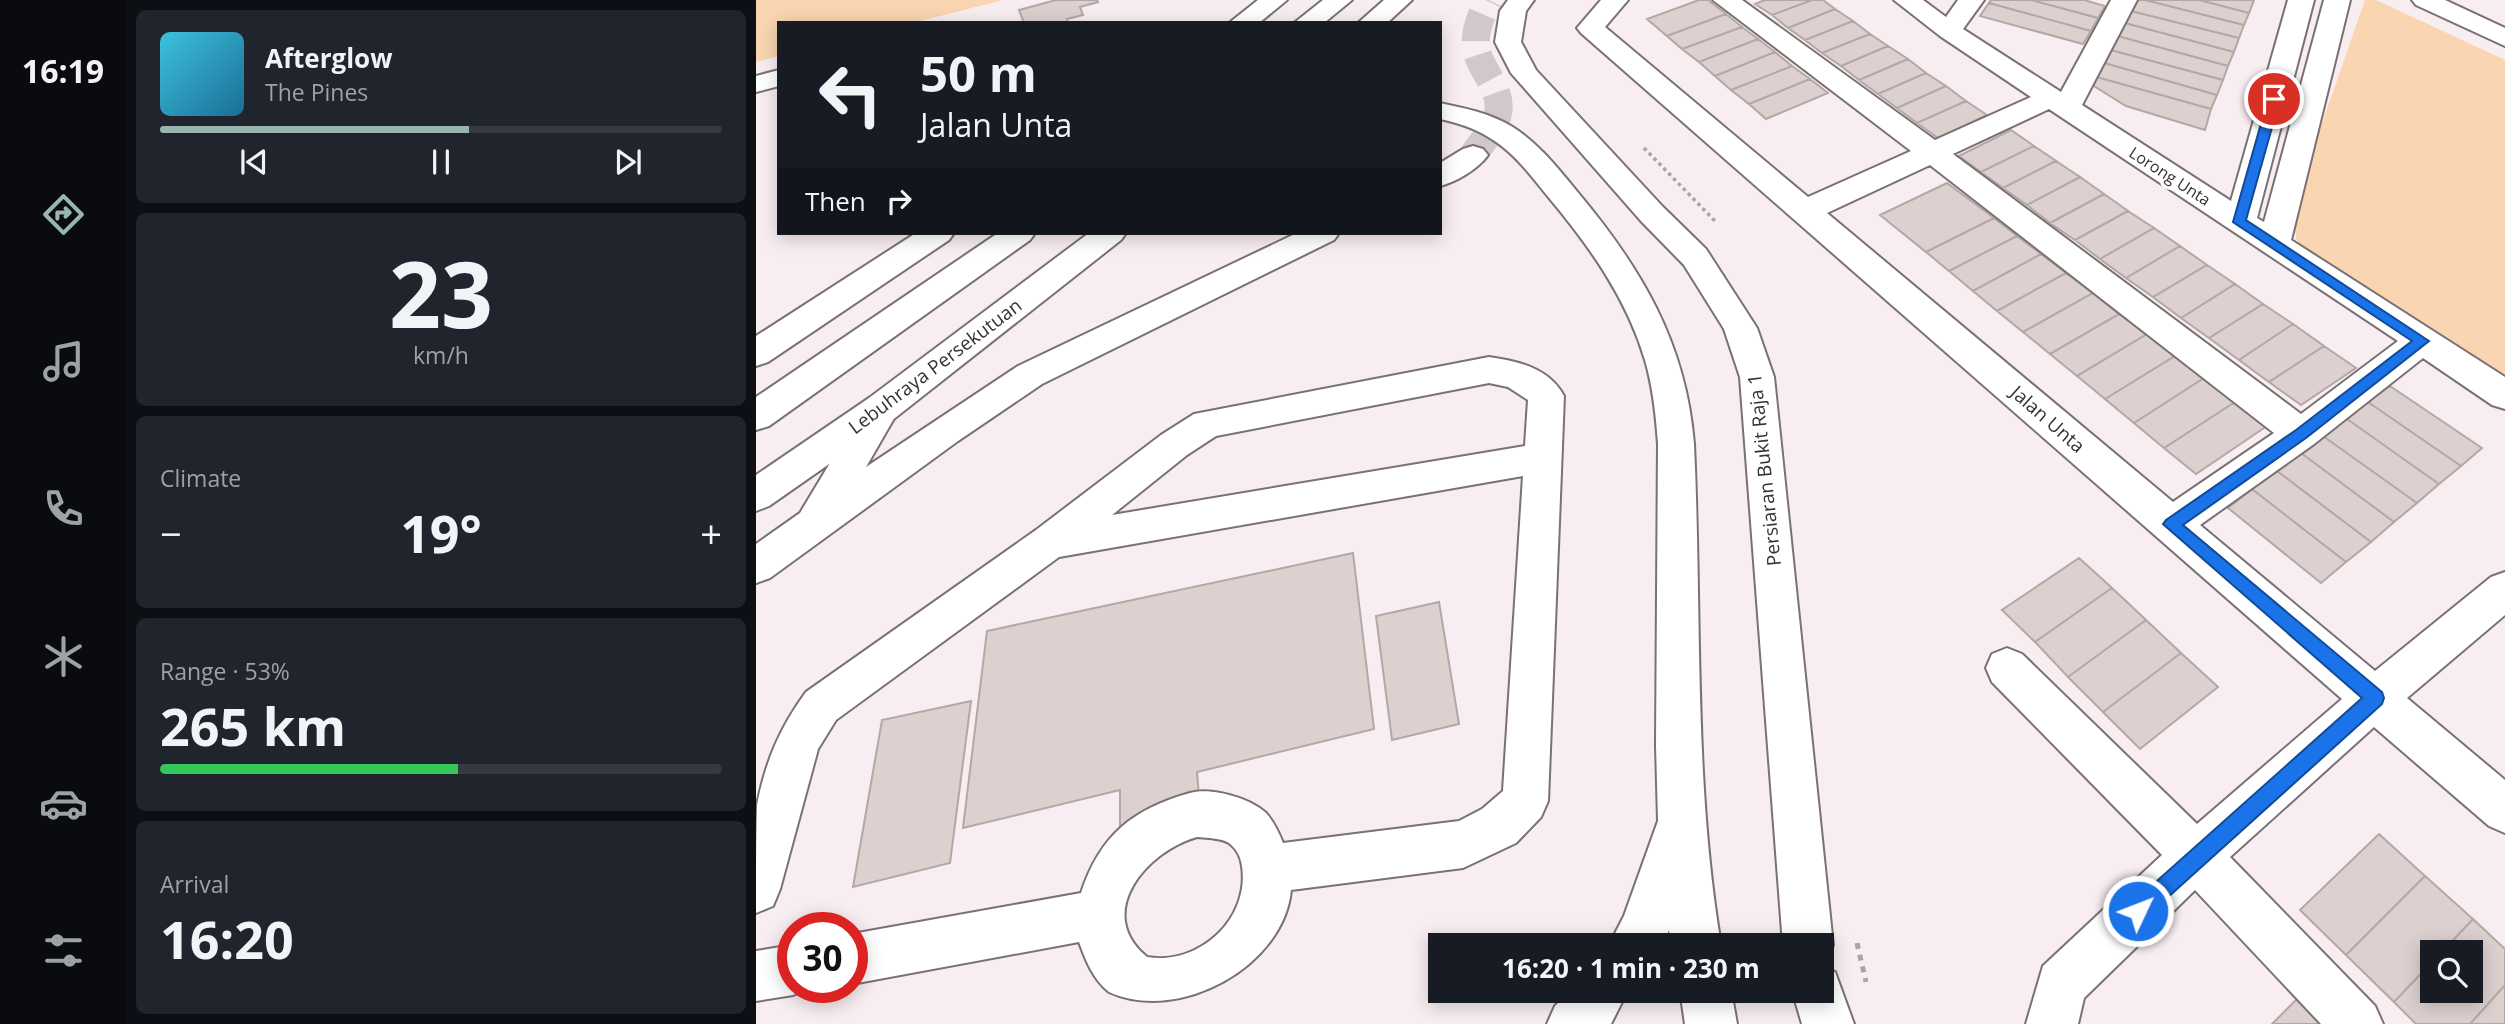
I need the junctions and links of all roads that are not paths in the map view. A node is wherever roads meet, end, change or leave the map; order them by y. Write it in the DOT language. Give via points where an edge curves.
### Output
graph roads {
  1 [pos="1273,0"];
  2 [pos="1339,0"];
  3 [pos="1399,0"];
  4 [pos="1521,0"];
  5 [pos="1615,0"];
  6 [pos="1726,0"];
  7 [pos="1971,0"];
  8 [pos="2124,0"];
  9 [pos="2301,0"];
  10 [pos="2337,0"];
  11 [pos="2425,0"];
  12 [pos="1931,11"];
  13 [pos="1244,21"];
  14 [pos="1310,21"];
  15 [pos="1373,21"];
  16 [pos="2505,38"];
  17 [pos="777,79"];
  18 [pos="756,84"];
  19 [pos="2059,103"];
  20 [pos="1442,111"];
  21 [pos="1933,153"];
  22 [pos="1473,155"];
  23 [pos="1442,176"];
  24 [pos="1805,211"];
  25 [pos="2239,222"];
  26 [pos="935,235"];
  27 [pos="1016,235"];
  28 [pos="1107,235"];
  29 [pos="1320,235"];
  30 [pos="2274,244"];
  31 [pos="2422,341"];
  32 [pos="756,353"];
  33 [pos="2505,395"];
  34 [pos="882,408"];
  35 [pos="756,416"];
  36 [pos="2301,434"];
  37 [pos="1541,458"];
  38 [pos="756,495"];
  39 [pos="2171,524"];
  40 [pos="812,526"];
  41 [pos="1050,542"];
  42 [pos="756,566"];
  43 [pos="2505,590"];
  44 [pos="2007,668"];
  45 [pos="2375,698"];
  46 [pos="2505,810"];
  47 [pos="1681,821"];
  48 [pos="2196,856"];
  49 [pos="1268,869"];
  50 [pos="756,889"];
  51 [pos="1099,914"];
  52 [pos="1642,933"];
  53 [pos="1695,933"];
  54 [pos="1807,933"];
  55 [pos="868,956"];
  56 [pos="777,973"];
  57 [pos="756,976"];
  58 [pos="1594,1003"];
  59 [pos="1707,1003"];
  60 [pos="1821,1003"];
  61 [pos="1573,1024"];
  62 [pos="1711,1024"];
  63 [pos="1828,1024"];
  64 [pos="2052,1024"];
  65 [pos="2357,1024"];
  1 -- 13 [label="main road"];
  2 -- 14 [label="main road"];
  3 -- 15 [label="main road"];
  4 -- 54 [label="main road, Persiaran Bukit Raja 1" via="1513,11 1508,42 1524,73 1695,257 1740,328 1757,377"];
  5 -- 24 [label="main road, Jalan Unta" via="1590,28"];
  6 -- 21 [label="main road"];
  7 -- 12 [label="main road"];
  8 -- 19 [label="main road"];
  9 -- 25 [label="main road"];
  10 -- 30 [label="main road"];
  11 -- 16 [label="main road"];
  12 -- 19 [label="main road, Lorong Unta"];
  17 -- 18 [label="main road"];
  19 -- 21 [label="main road"];
  19 -- 25 [label="main road, Lorong Unta"];
  20 -- 47 [label="main road" via="1486,122 1524,148 1624,274 1650,329 1669,386 1675,452"];
  21 -- 24 [label="main road"];
  21 -- 36 [label="main road"];
  22 -- 23 [label="main road"];
  24 -- 39 [label="main road, Jalan Unta"];
  25 -- 30 [label="main road, Lorong Unta"];
  26 -- 32 [label="main road"];
  27 -- 35 [label="main road"];
  28 -- 34 [label="main road, Lebuhraya Persekutuan"];
  29 -- 40 [label="main road" via="1030,375"];
  30 -- 31 [label="main road, Lorong Unta"];
  31 -- 33 [label="main road, Lorong Unta"];
  31 -- 36 [label="main road"];
  34 -- 38 [label="main road, Lebuhraya Persekutuan"];
  34 -- 40 [label="main road"];
  36 -- 39 [label="main road"];
  37 -- 41 [label="main road"];
  37 -- 41 [label="main road" via="1546,396 1532,381 1489,370 1207,424"];
  37 -- 49 [label="main road" via="1525,801 1499,826 1463,844"];
  39 -- 45 [label="main road, Jalan Unta"];
  40 -- 42 [label="main road"];
  41 -- 50 [label="main road" via="821,706 798,740"];
  43 -- 45 [label="main road"];
  44 -- 48 [label="main road"];
  45 -- 46 [label="main road, Jalan Unta"];
  45 -- 48 [label="main road"];
  47 -- 52 [label="main road"];
  47 -- 53 [label="main road"];
  48 -- 64 [label="main road" via="2061,984"];
  48 -- 65 [label="main road"];
  49 -- 51 [label="main road" via="1261,845 1245,826 1197,814 1153,831 1122,858 1107,885"];
  49 -- 51 [label="main road" via="1267,897 1257,924 1239,950 1214,970 1186,982 1157,985 1132,978 1113,963 1102,940"];
  51 -- 55 [label="main road"];
  56 -- 57 [label="main road"];
  58 -- 61 [label="main road"];
  59 -- 62 [label="main road"];
  60 -- 63 [label="main road"];
}
